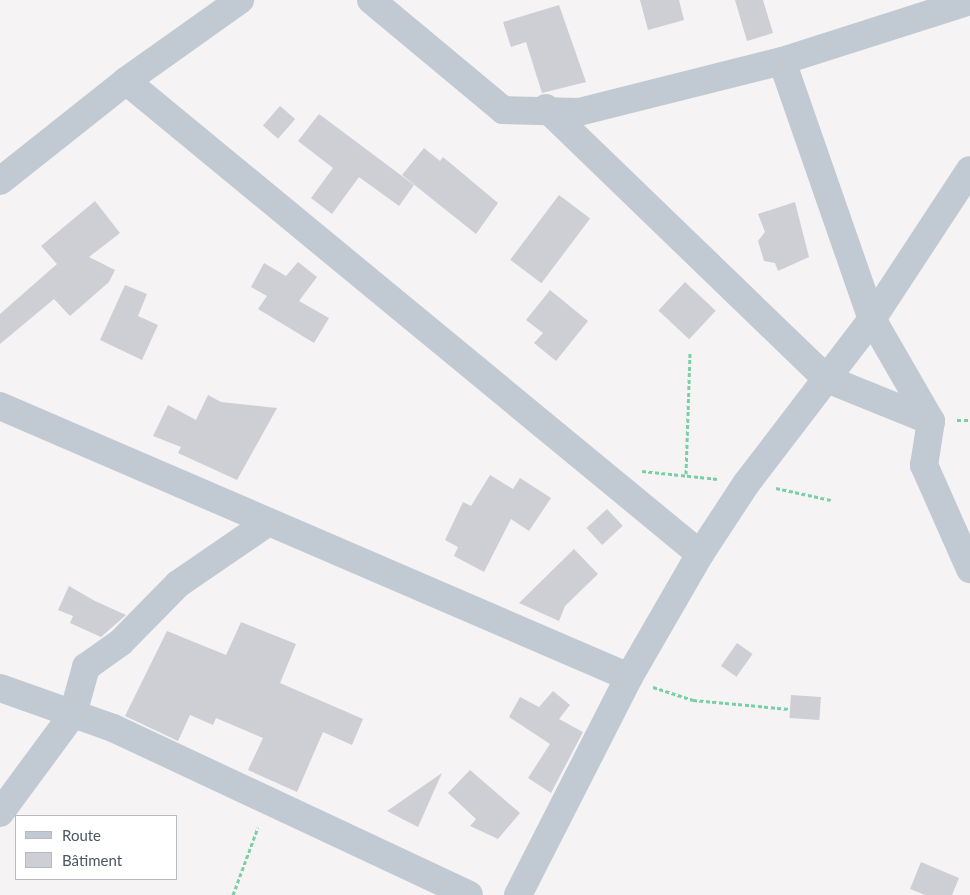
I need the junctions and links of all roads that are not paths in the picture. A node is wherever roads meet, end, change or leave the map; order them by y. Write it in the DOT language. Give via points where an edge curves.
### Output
graph roads {
  1 [pos="240,0"];
  2 [pos="371,0"];
  3 [pos="970,2"];
  4 [pos="782,61"];
  5 [pos="126,81"];
  6 [pos="546,108"];
  7 [pos="970,170"];
  8 [pos="0,181"];
  9 [pos="872,319"];
  10 [pos="827,379"];
  11 [pos="0,406"];
  12 [pos="931,421"];
  13 [pos="268,523"];
  14 [pos="700,554"];
  15 [pos="970,569"];
  16 [pos="629,677"];
  17 [pos="0,688"];
  18 [pos="73,714"];
  19 [pos="0,813"];
  20 [pos="468,895"];
  21 [pos="518,895"];
  1 -- 5 [label="street"];
  2 -- 6 [label="street" via="503,110"];
  3 -- 4 [label="street"];
  4 -- 6 [label="street" via="579,112"];
  4 -- 9 [label="street"];
  5 -- 8 [label="street"];
  5 -- 14 [label="street"];
  6 -- 10 [label="street"];
  7 -- 9 [label="street"];
  9 -- 10 [label="street"];
  9 -- 12 [label="street"];
  10 -- 12 [label="street"];
  10 -- 14 [label="street" via="746,484"];
  11 -- 13 [label="street"];
  12 -- 15 [label="street" via="924,464"];
  13 -- 16 [label="street"];
  13 -- 18 [label="street" via="178,584 120,642 86,667"];
  14 -- 16 [label="street"];
  16 -- 21 [label="street"];
  17 -- 18 [label="street"];
  18 -- 19 [label="street"];
  18 -- 20 [label="street" via="113,728"];
}
